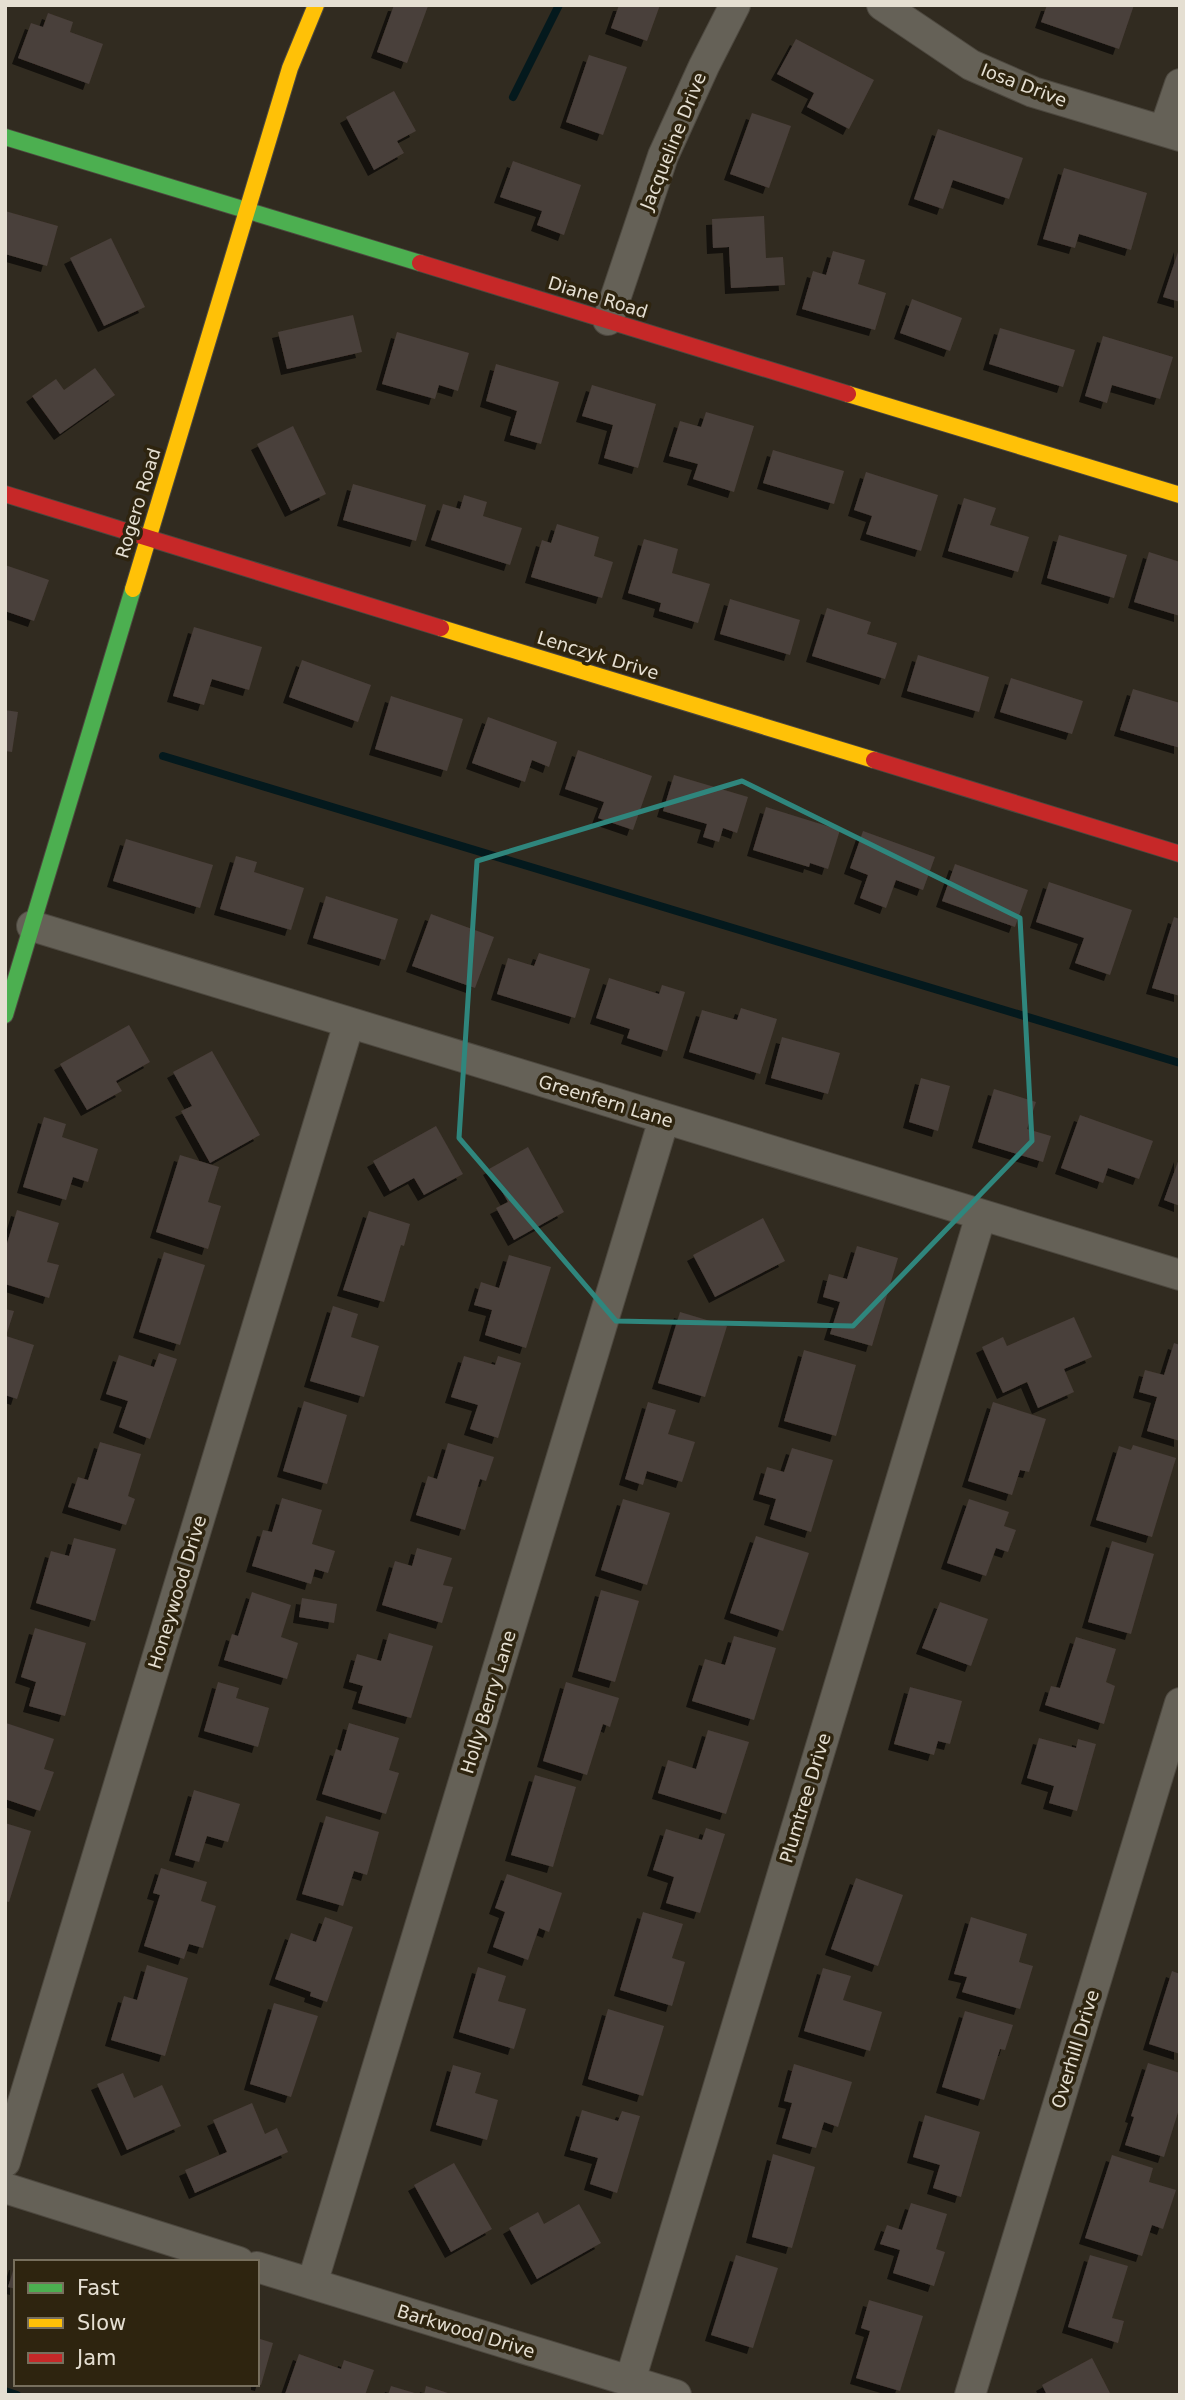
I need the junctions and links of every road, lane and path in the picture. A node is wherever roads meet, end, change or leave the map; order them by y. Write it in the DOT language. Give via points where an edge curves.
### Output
graph roads {
  1 [pos="316,5"];
  2 [pos="735,5"];
  3 [pos="882,5"];
  4 [pos="1180,84"];
  5 [pos="1172,133"];
  6 [pos="5,137"];
  7 [pos="246,210"];
  8 [pos="608,320"];
  9 [pos="5,494"];
  10 [pos="1180,495"];
  11 [pos="148,537"];
  12 [pos="1180,854"];
  13 [pos="32,926"];
  14 [pos="5,1015"];
  15 [pos="349,1023"];
  16 [pos="664,1119"];
  17 [pos="981,1215"];
  18 [pos="1180,1275"];
  19 [pos="1180,1703"];
  20 [pos="5,2162"];
  21 [pos="5,2188"];
  22 [pos="233,2260"];
  23 [pos="259,2268"];
  24 [pos="312,2284"];
  25 [pos="630,2381"];
  26 [pos="676,2395"];
  27 [pos="970,2395"];
  1 -- 7 [label="street, Rogero Road" via="290,68"];
  2 -- 8 [label="street, Jacqueline Drive" via="663,156"];
  3 -- 5 [label="street, Iosa Drive" via="971,65 1033,92"];
  4 -- 5 [label="street"];
  6 -- 7 [label="street, Diane Road"];
  7 -- 8 [label="street, Diane Road"];
  7 -- 11 [label="street, Rogero Road"];
  8 -- 10 [label="street, Diane Road"];
  9 -- 11 [label="street, Lenczyk Drive"];
  11 -- 12 [label="street, Lenczyk Drive"];
  11 -- 13 [label="street, Rogero Road"];
  13 -- 14 [label="street, Rogero Road"];
  13 -- 15 [label="street, Greenfern Lane"];
  15 -- 16 [label="street, Greenfern Lane"];
  15 -- 20 [label="street, Honeywood Drive"];
  16 -- 17 [label="street, Greenfern Lane"];
  16 -- 24 [label="street, Holly Berry Lane"];
  17 -- 18 [label="street, Greenfern Lane"];
  17 -- 25 [label="street, Plumtree Drive"];
  19 -- 27 [label="street, Overhill Drive"];
  21 -- 22 [label="street"];
  23 -- 24 [label="street, Barkwood Drive"];
  24 -- 25 [label="street, Barkwood Drive"];
  25 -- 26 [label="street, Barkwood Drive"];
}
